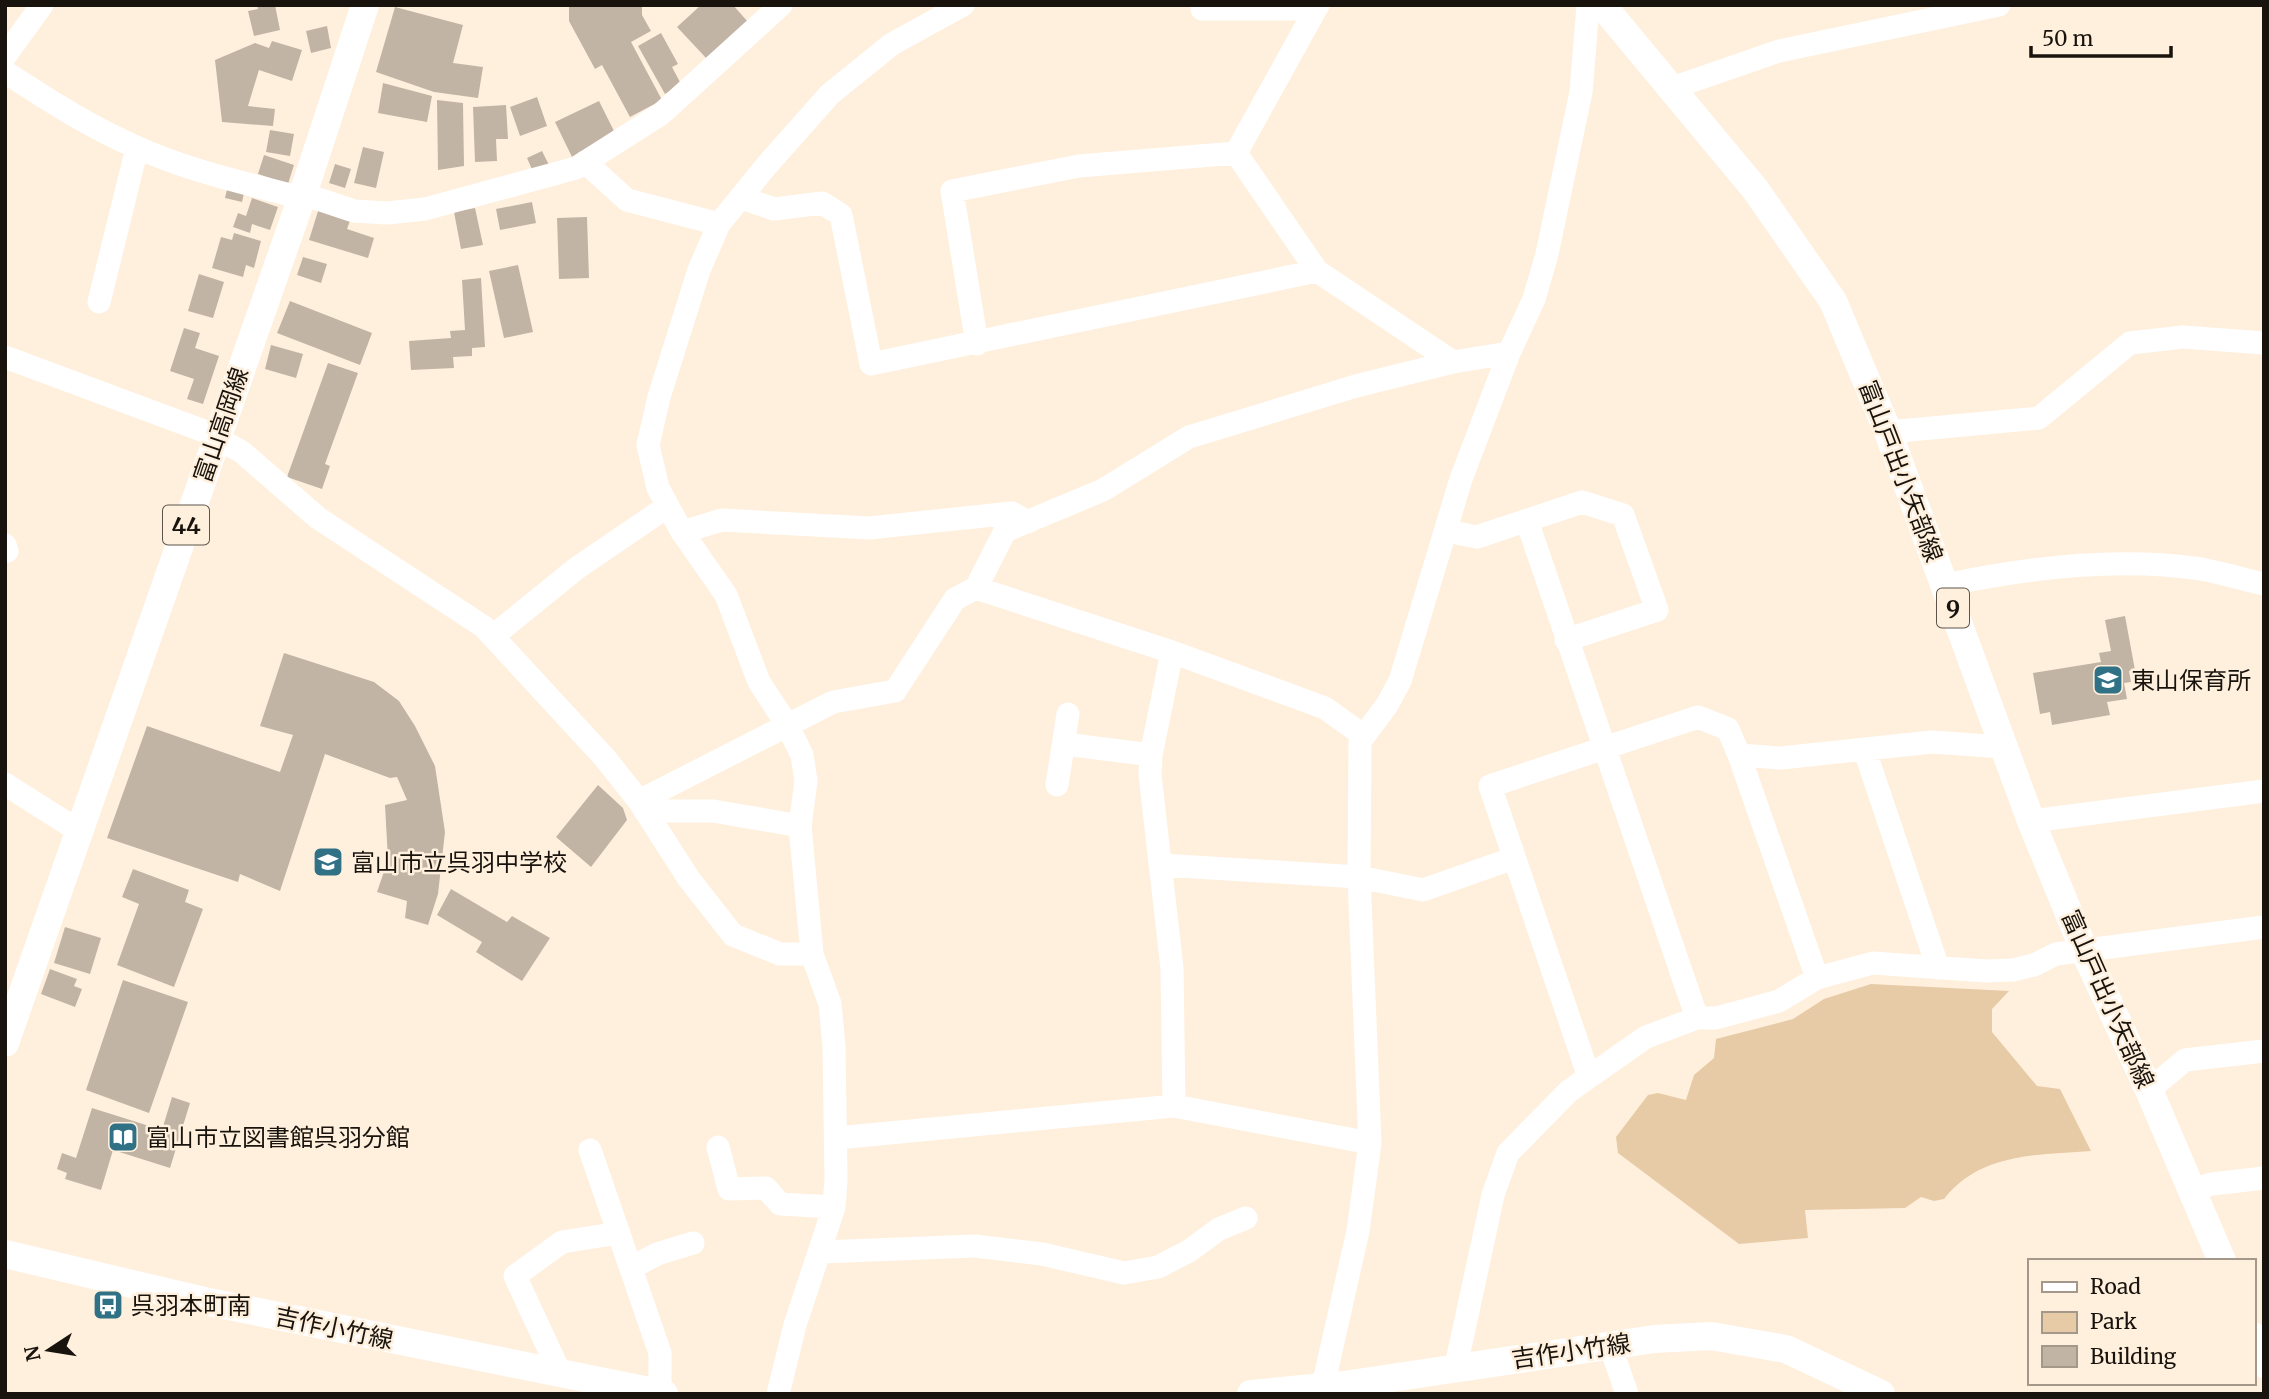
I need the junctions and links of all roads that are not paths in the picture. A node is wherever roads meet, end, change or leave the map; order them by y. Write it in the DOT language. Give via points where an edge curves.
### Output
graph roads {
  1 [pos="42,5"];
  2 [pos="365,5"];
  3 [pos="781,5"];
  4 [pos="1588,5"];
  5 [pos="1602,5"];
  6 [pos="1999,5"];
  7 [pos="954,7"];
  8 [pos="1316,7"];
  9 [pos="1211,8"];
  10 [pos="5,56"];
  11 [pos="5,72"];
  12 [pos="1672,88"];
  13 [pos="137,148"];
  14 [pos="1236,153"];
  15 [pos="585,162"];
  16 [pos="302,196"];
  17 [pos="742,198"];
  18 [pos="719,224"];
  19 [pos="1317,271"];
  20 [pos="99,302"];
  21 [pos="2264,342"];
  22 [pos="976,344"];
  23 [pos="1509,353"];
  24 [pos="5,356"];
  25 [pos="1453,362"];
  26 [pos="1888,432"];
  27 [pos="217,438"];
  28 [pos="668,506"];
  29 [pos="1527,521"];
  30 [pos="1028,522"];
  31 [pos="1447,531"];
  32 [pos="682,532"];
  33 [pos="1955,583"];
  34 [pos="2264,584"];
  35 [pos="976,588"];
  36 [pos="493,636"];
  37 [pos="1566,640"];
  38 [pos="1172,652"];
  39 [pos="1068,713"];
  40 [pos="786,723"];
  41 [pos="1364,736"];
  42 [pos="1065,744"];
  43 [pos="2003,747"];
  44 [pos="1603,748"];
  45 [pos="1865,751"];
  46 [pos="1151,755"];
  47 [pos="1740,755"];
  48 [pos="5,784"];
  49 [pos="1057,785"];
  50 [pos="2264,791"];
  51 [pos="642,806"];
  52 [pos="2031,821"];
  53 [pos="800,826"];
  54 [pos="79,831"];
  55 [pos="1514,858"];
  56 [pos="1161,866"];
  57 [pos="1359,877"];
  58 [pos="2264,927"];
  59 [pos="2084,950"];
  60 [pos="813,954"];
  61 [pos="1937,968"];
  62 [pos="1817,978"];
  63 [pos="1697,1018"];
  64 [pos="5,1043"];
  65 [pos="2264,1051"];
  66 [pos="1589,1077"];
  67 [pos="2149,1090"];
  68 [pos="1174,1106"];
  69 [pos="837,1138"];
  70 [pos="1370,1143"];
  71 [pos="719,1147"];
  72 [pos="590,1150"];
  73 [pos="2264,1178"];
  74 [pos="2191,1190"];
  75 [pos="834,1207"];
  76 [pos="1246,1218"];
  77 [pos="619,1233"];
  78 [pos="693,1243"];
  79 [pos="822,1252"];
  80 [pos="5,1254"];
  81 [pos="2221,1259"];
  82 [pos="631,1268"];
  83 [pos="2255,1341"];
  84 [pos="1611,1345"];
  85 [pos="2264,1364"];
  86 [pos="1456,1366"];
  87 [pos="561,1375"];
  88 [pos="1337,1388"];
  89 [pos="662,1393"];
  90 [pos="778,1394"];
  91 [pos="1251,1394"];
  92 [pos="1627,1394"];
  93 [pos="1881,1394"];
  1 -- 10 [label="street"];
  2 -- 16 [label="main road, 富山高岡線 / 44"];
  3 -- 15 [label="street" via="661,114"];
  4 -- 23 [label="street" via="1581,92 1567,173 1534,299"];
  5 -- 12 [label="main road, 富山戸出小矢部線 / 9"];
  6 -- 12 [label="street" via="1779,51"];
  7 -- 17 [label="street" via="892,44 830,94"];
  8 -- 9 [label="street"];
  8 -- 14 [label="street"];
  11 -- 13 [label="street" via="75,117"];
  12 -- 26 [label="main road, 富山戸出小矢部線 / 9" via="1763,199 1833,301"];
  13 -- 16 [label="street" via="198,171"];
  13 -- 20 [label="street"];
  14 -- 19 [label="street"];
  14 -- 22 [label="street" via="1079,166 952,191"];
  15 -- 16 [label="street" via="425,209 354,211"];
  15 -- 18 [label="street" via="627,200"];
  16 -- 27 [label="main road, 富山高岡線 / 44"];
  17 -- 18 [label="street"];
  17 -- 22 [label="street" via="774,209 822,204 841,215 871,364"];
  18 -- 28 [label="street" via="699,270 648,445 658,488"];
  19 -- 22 [label="street"];
  19 -- 25 [label="street"];
  21 -- 26 [label="street" via="2183,337 2130,343 2039,418"];
  23 -- 25 [label="street"];
  23 -- 31 [label="street" via="1461,480"];
  24 -- 27 [label="street"];
  25 -- 30 [label="street" via="1189,436 1103,490"];
  26 -- 43 [label="main road, 富山戸出小矢部線 / 9"];
  27 -- 36 [label="street" via="242,452 318,518"];
  27 -- 54 [label="main road, 富山高岡線 / 44"];
  28 -- 32 [label="street"];
  28 -- 36 [label="street" via="577,568"];
  29 -- 31 [label="street" via="1477,537"];
  29 -- 37 [label="street"];
  29 -- 37 [label="street" via="1582,502 1623,515 1657,610"];
  30 -- 32 [label="street" via="1012,513 869,528 722,520"];
  30 -- 35 [label="street" via="1005,531"];
  31 -- 41 [label="street" via="1400,681"];
  32 -- 40 [label="street" via="726,595 759,682"];
  33 -- 34 [label="street" via="2004,573 2122,563 2203,569"];
  35 -- 38 [label="street"];
  35 -- 40 [label="street" via="955,599 895,691 833,702"];
  36 -- 51 [label="street" via="606,758"];
  37 -- 44 [label="street"];
  38 -- 41 [label="street" via="1325,708"];
  38 -- 46 [label="street"];
  39 -- 42 [label="street"];
  40 -- 51 [label="street"];
  40 -- 53 [label="street" via="802,755 806,781"];
  41 -- 57 [label="street" via="1360,741"];
  42 -- 46 [label="street"];
  42 -- 49 [label="street"];
  43 -- 45 [label="street" via="1932,742"];
  43 -- 52 [label="main road, 富山戸出小矢部線 / 9"];
  44 -- 47 [label="street" via="1698,716 1728,729"];
  44 -- 55 [label="street" via="1490,786"];
  44 -- 63 [label="street"];
  45 -- 47 [label="street" via="1781,758"];
  45 -- 61 [label="street"];
  46 -- 56 [label="street"];
  47 -- 62 [label="street"];
  48 -- 54 [label="street"];
  50 -- 52 [label="street"];
  51 -- 53 [label="street" via="713,811"];
  51 -- 60 [label="street" via="689,879 733,935 780,954"];
  52 -- 59 [label="main road, 富山戸出小矢部線 / 9"];
  53 -- 60 [label="street"];
  54 -- 64 [label="main road, 富山高岡線 / 44"];
  55 -- 57 [label="street" via="1423,890"];
  55 -- 66 [label="street"];
  56 -- 57 [label="street"];
  56 -- 68 [label="street" via="1172,968"];
  57 -- 70 [label="street"];
  58 -- 59 [label="street"];
  59 -- 61 [label="street" via="2056,954 2013,970"];
  59 -- 67 [label="main road, 富山戸出小矢部線 / 9"];
  60 -- 69 [label="street" via="830,1004"];
  61 -- 62 [label="street" via="1873,963"];
  62 -- 63 [label="street" via="1779,1001 1716,1018"];
  63 -- 66 [label="street" via="1646,1037"];
  65 -- 67 [label="street" via="2185,1060"];
  66 -- 86 [label="street" via="1507,1153 1493,1195"];
  67 -- 74 [label="main road, 富山戸出小矢部線 / 9"];
  68 -- 69 [label="street"];
  68 -- 70 [label="street"];
  69 -- 75 [label="street"];
  70 -- 88 [label="street"];
  71 -- 75 [label="street" via="729,1189 766,1188 780,1204"];
  72 -- 77 [label="street"];
  73 -- 74 [label="street"];
  74 -- 81 [label="main road, 富山戸出小矢部線 / 9"];
  75 -- 79 [label="street"];
  76 -- 79 [label="street" via="1219,1229 1158,1267 1124,1273 1042,1254 975,1246"];
  77 -- 82 [label="street"];
  77 -- 87 [label="street" via="562,1242 516,1276"];
  78 -- 82 [label="street"];
  79 -- 90 [label="street" via="795,1325"];
  80 -- 87 [label="main road, 吉作小竹線" via="179,1296"];
  82 -- 89 [label="street" via="660,1353"];
  83 -- 85 [label="main road"];
  84 -- 86 [label="main road, 吉作小竹線"];
  84 -- 92 [label="street"];
  84 -- 93 [label="main road, 吉作小竹線" via="1690,1336 1755,1342 1786,1349"];
  86 -- 88 [label="main road, 吉作小竹線"];
  87 -- 89 [label="main road, 吉作小竹線"];
  88 -- 91 [label="main road, 吉作小竹線"];
}
